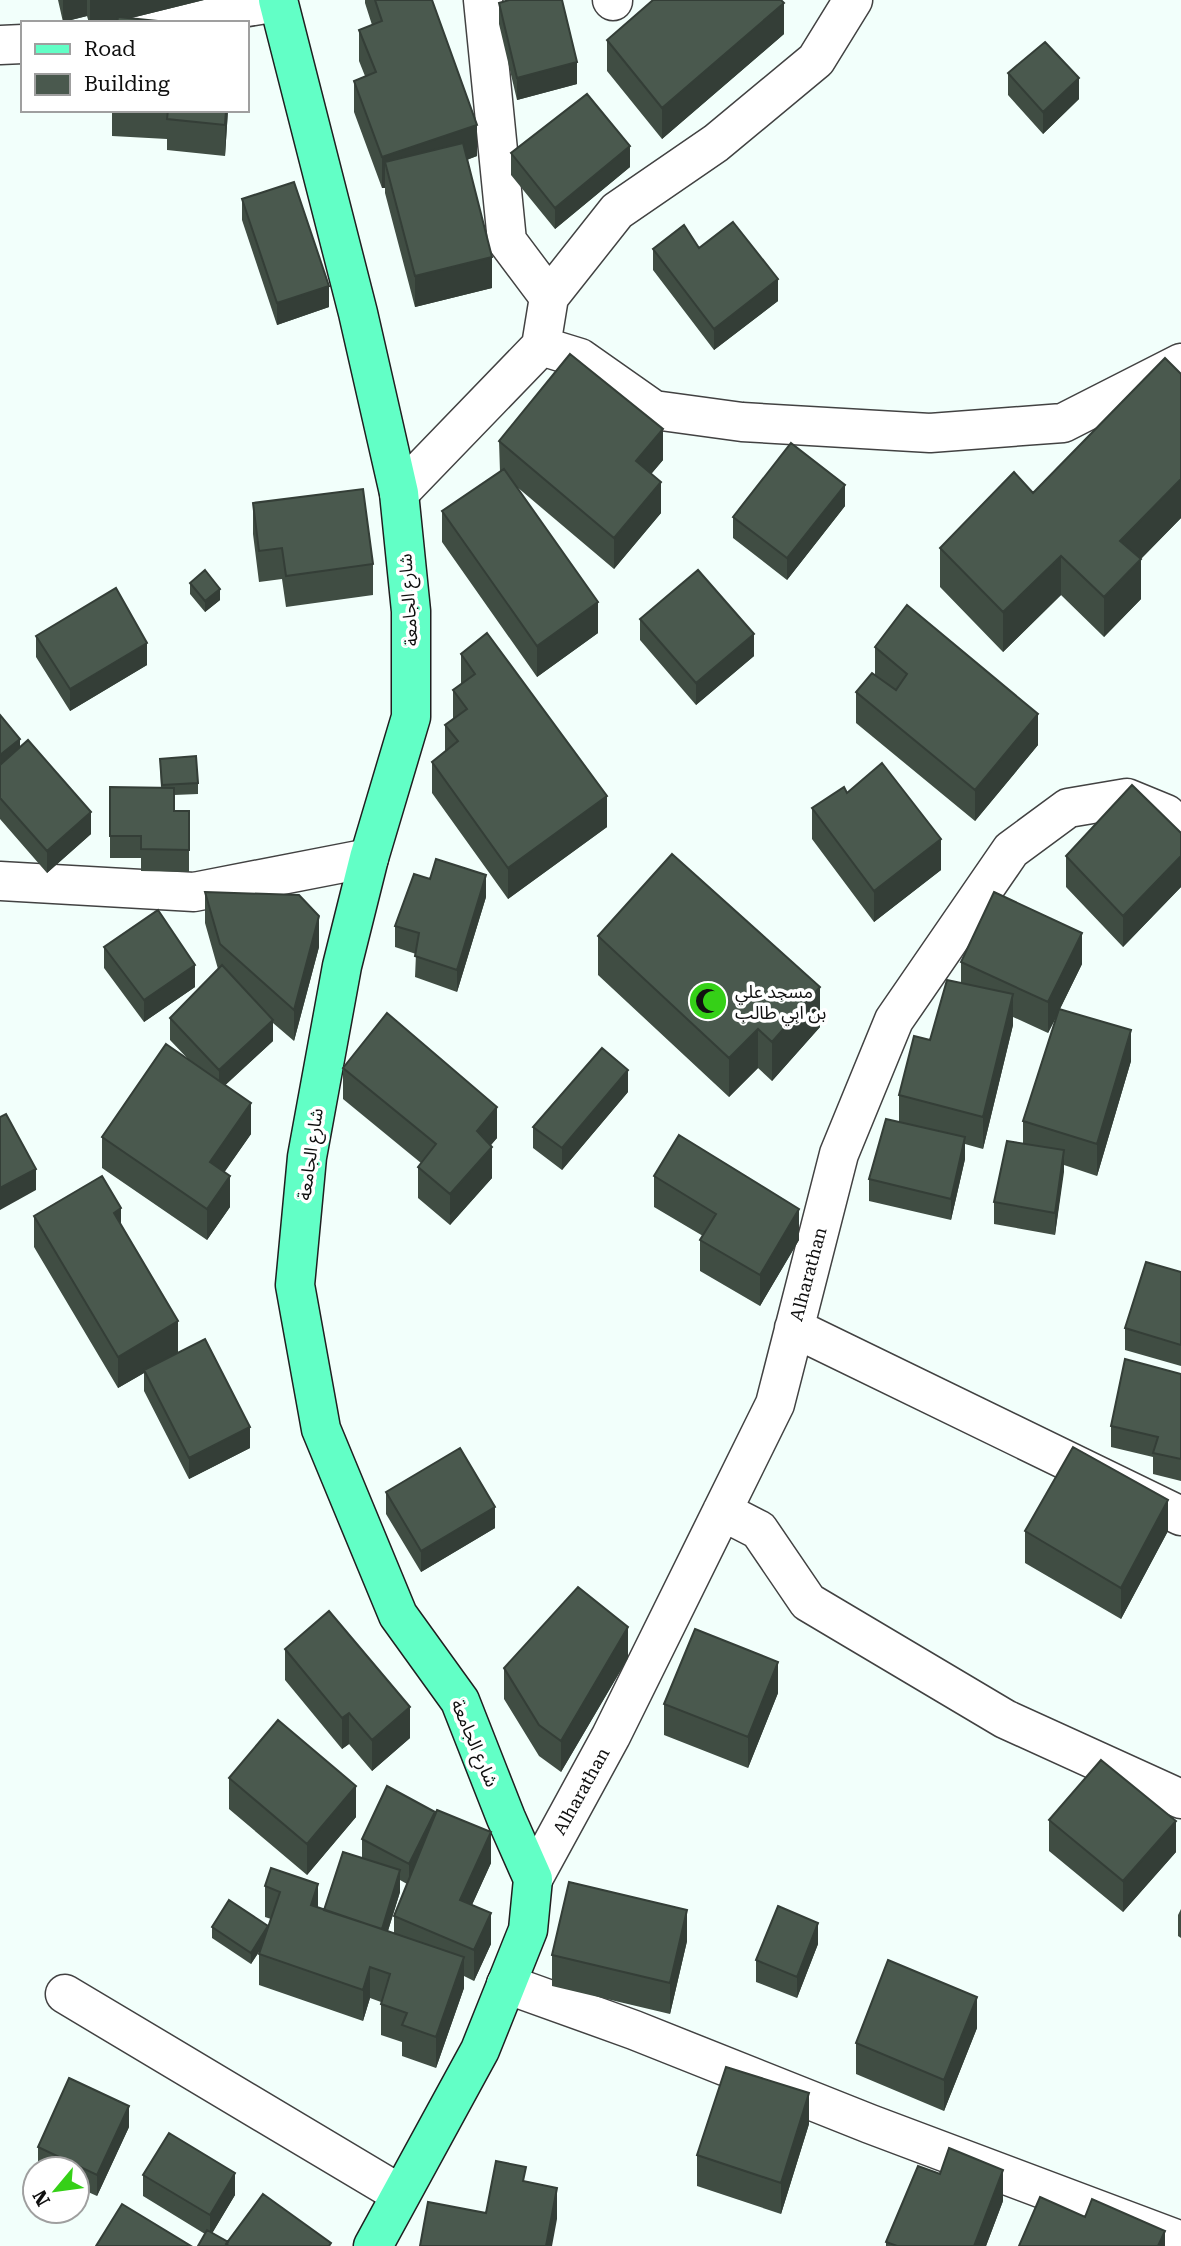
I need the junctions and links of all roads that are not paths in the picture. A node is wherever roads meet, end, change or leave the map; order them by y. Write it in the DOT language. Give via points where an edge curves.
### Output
graph roads {
  1 [pos="483,0"];
  2 [pos="853,0"];
  3 [pos="278,1"];
  4 [pos="162,21"];
  5 [pos="21,44"];
  6 [pos="0,45"];
  7 [pos="549,297"];
  8 [pos="541,346"];
  9 [pos="1181,363"];
  10 [pos="399,493"];
  11 [pos="1181,828"];
  12 [pos="369,858"];
  13 [pos="0,881"];
  14 [pos="794,1328"];
  15 [pos="722,1511"];
  16 [pos="1181,1516"];
  17 [pos="1181,1799"];
  18 [pos="533,1879"];
  19 [pos="506,1984"];
  20 [pos="65,1994"];
  21 [pos="400,2194"];
  22 [pos="1176,2239"];
  23 [pos="373,2246"];
  1 -- 7 [label="street" via="507,241"];
  2 -- 7 [label="street" via="816,60 716,144 617,211"];
  3 -- 4 [label="street"];
  3 -- 10 [label="main road, شارع الجامعة"];
  5 -- 6 [label="street"];
  7 -- 8 [label="street"];
  8 -- 9 [label="street" via="580,358 654,410 742,422 930,433 1063,423"];
  8 -- 10 [label="street"];
  10 -- 12 [label="main road, شارع الجامعة" via="411,611 411,718"];
  11 -- 14 [label="street, Alharathan" via="1166,814 1127,798 1068,808 1011,850 894,1020 839,1154"];
  12 -- 13 [label="street" via="194,892"];
  12 -- 18 [label="main road, شارع الجامعة" via="342,966 307,1157 295,1285 321,1429 398,1615 460,1701"];
  14 -- 15 [label="street, Alharathan" via="775,1404"];
  14 -- 16 [label="street"];
  15 -- 17 [label="street" via="759,1530 808,1602 1004,1719"];
  15 -- 18 [label="street, Alharathan" via="611,1736"];
  18 -- 19 [label="main road, شارع الجامعة" via="528,1930"];
  19 -- 21 [label="main road, شارع الجامعة" via="480,2050"];
  19 -- 22 [label="street"];
  20 -- 21 [label="street"];
  21 -- 23 [label="main road, شارع الجامعة"];
}
